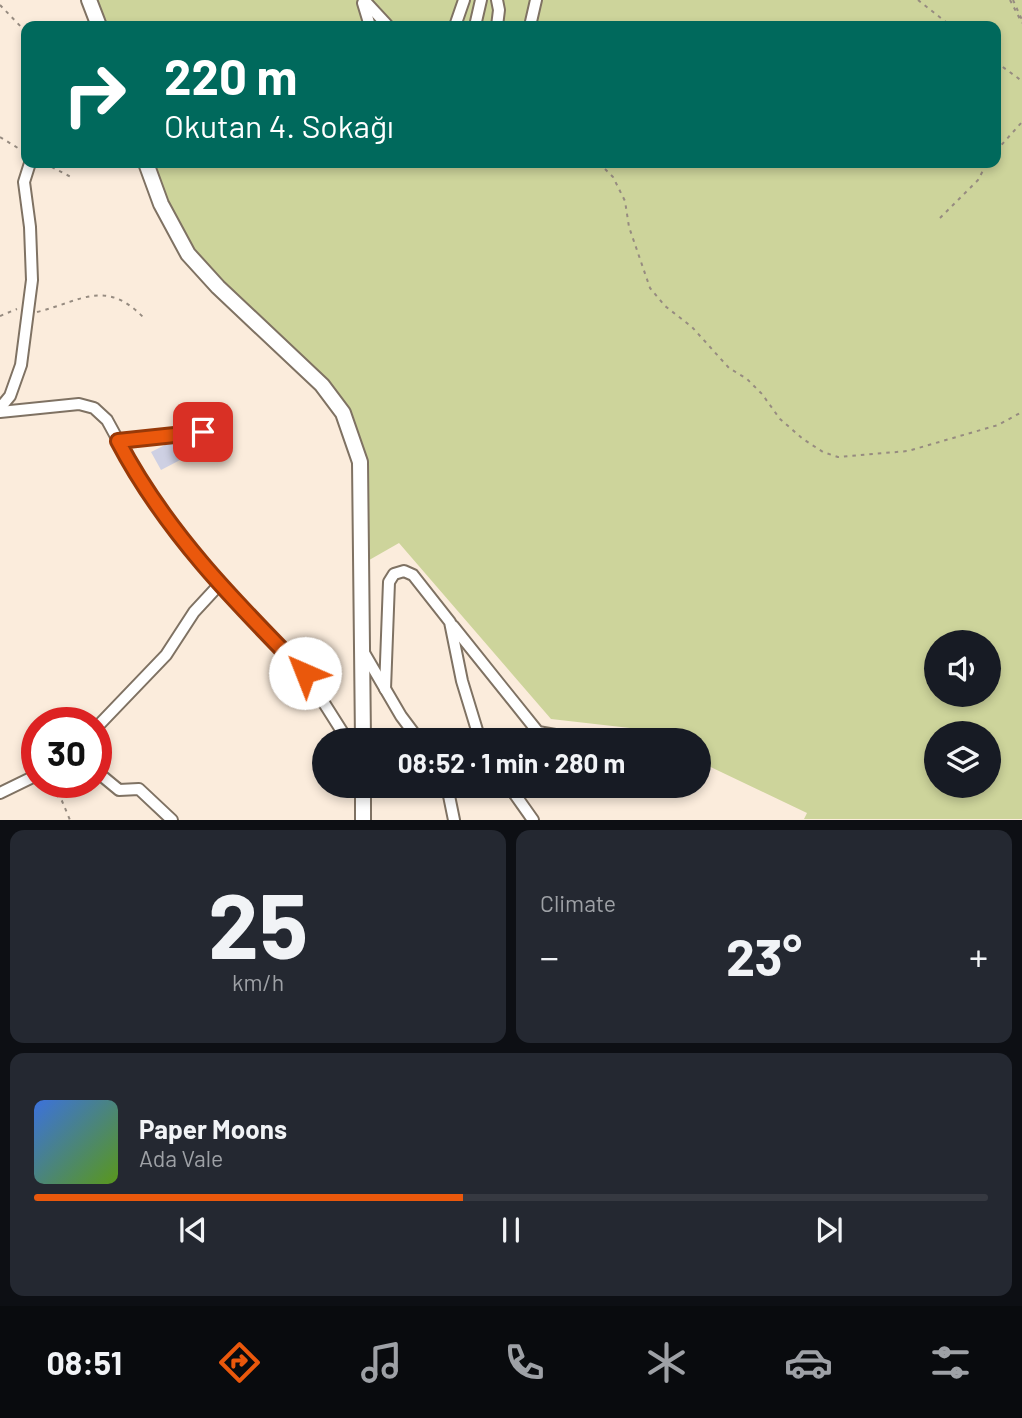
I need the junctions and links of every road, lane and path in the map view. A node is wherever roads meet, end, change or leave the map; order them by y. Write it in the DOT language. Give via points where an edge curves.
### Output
graph roads {
  1 [pos="89,0"];
  2 [pos="363,0"];
  3 [pos="464,0"];
  4 [pos="481,0"];
  5 [pos="498,0"];
  6 [pos="537,0"];
  7 [pos="918,0"];
  8 [pos="1012,0"];
  9 [pos="0,5"];
  10 [pos="97,21"];
  11 [pos="369,21"];
  12 [pos="383,21"];
  13 [pos="456,21"];
  14 [pos="476,21"];
  15 [pos="498,21"];
  16 [pos="531,21"];
  17 [pos="945,21"];
  18 [pos="1022,22"];
  19 [pos="21,27"];
  20 [pos="1001,66"];
  21 [pos="1022,81"];
  22 [pos="1022,122"];
  23 [pos="0,137"];
  24 [pos="1001,145"];
  25 [pos="21,150"];
  26 [pos="28,168"];
  27 [pos="54,168"];
  28 [pos="148,168"];
  29 [pos="604,168"];
  30 [pos="984,168"];
  31 [pos="71,177"];
  32 [pos="940,219"];
  33 [pos="27,310"];
  34 [pos="0,316"];
  35 [pos="144,318"];
  36 [pos="0,410"];
  37 [pos="1022,412"];
  38 [pos="203,432"];
  39 [pos="118,441"];
  40 [pos="219,584"];
  41 [pos="450,622"];
  42 [pos="362,648"];
  43 [pos="385,689"];
  44 [pos="112,711"];
  45 [pos="340,728"];
  46 [pos="363,728"];
  47 [pos="410,728"];
  48 [pos="476,728"];
  49 [pos="535,728"];
  50 [pos="21,783"];
  51 [pos="112,785"];
  52 [pos="0,793"];
  53 [pos="59,798"];
  54 [pos="363,798"];
  55 [pos="449,798"];
  56 [pos="517,798"];
  57 [pos="70,820"];
  58 [pos="172,820"];
  59 [pos="363,820"];
  60 [pos="454,820"];
  61 [pos="533,820"];
  1 -- 10 [label="main road"];
  2 -- 11 [label="street"];
  2 -- 12 [label="street"];
  3 -- 13 [label="street"];
  4 -- 14 [label="street"];
  5 -- 15 [label="street"];
  6 -- 16 [label="street"];
  7 -- 17 [label="path"];
  8 -- 18 [label="path"];
  9 -- 19 [label="path"];
  20 -- 21 [label="path"];
  22 -- 24 [label="path"];
  23 -- 25 [label="path"];
  26 -- 33 [label="street" via="24,182 32,280"];
  27 -- 31 [label="path"];
  28 -- 42 [label="main road" via="160,204 188,254 322,385 343,413 360,462"];
  29 -- 37 [label="path" via="625,201 650,288 729,368 762,394 780,419 823,452 838,457 908,451 998,425"];
  30 -- 32 [label="path"];
  33 -- 34 [label="path"];
  33 -- 35 [label="path" via="55,308 99,294 132,305"];
  33 -- 36 [label="street" via="21,365"];
  36 -- 39 [label="street" via="87,405 107,419"];
  38 -- 39 [label="street"];
  39 -- 40 [label="street" via="161,513"];
  40 -- 44 [label="street" via="166,655"];
  40 -- 45 [label="street" via="305,673"];
  41 -- 43 [label="street" via="413,575 404,571 394,574 388,587"];
  41 -- 48 [label="street"];
  41 -- 49 [label="street"];
  42 -- 43 [label="street"];
  42 -- 46 [label="main road"];
  43 -- 47 [label="street"];
  50 -- 52 [label="street"];
  51 -- 58 [label="street" via="118,790 139,789"];
  53 -- 57 [label="path"];
  54 -- 59 [label="main road"];
  55 -- 60 [label="street"];
  56 -- 61 [label="street"];
}
